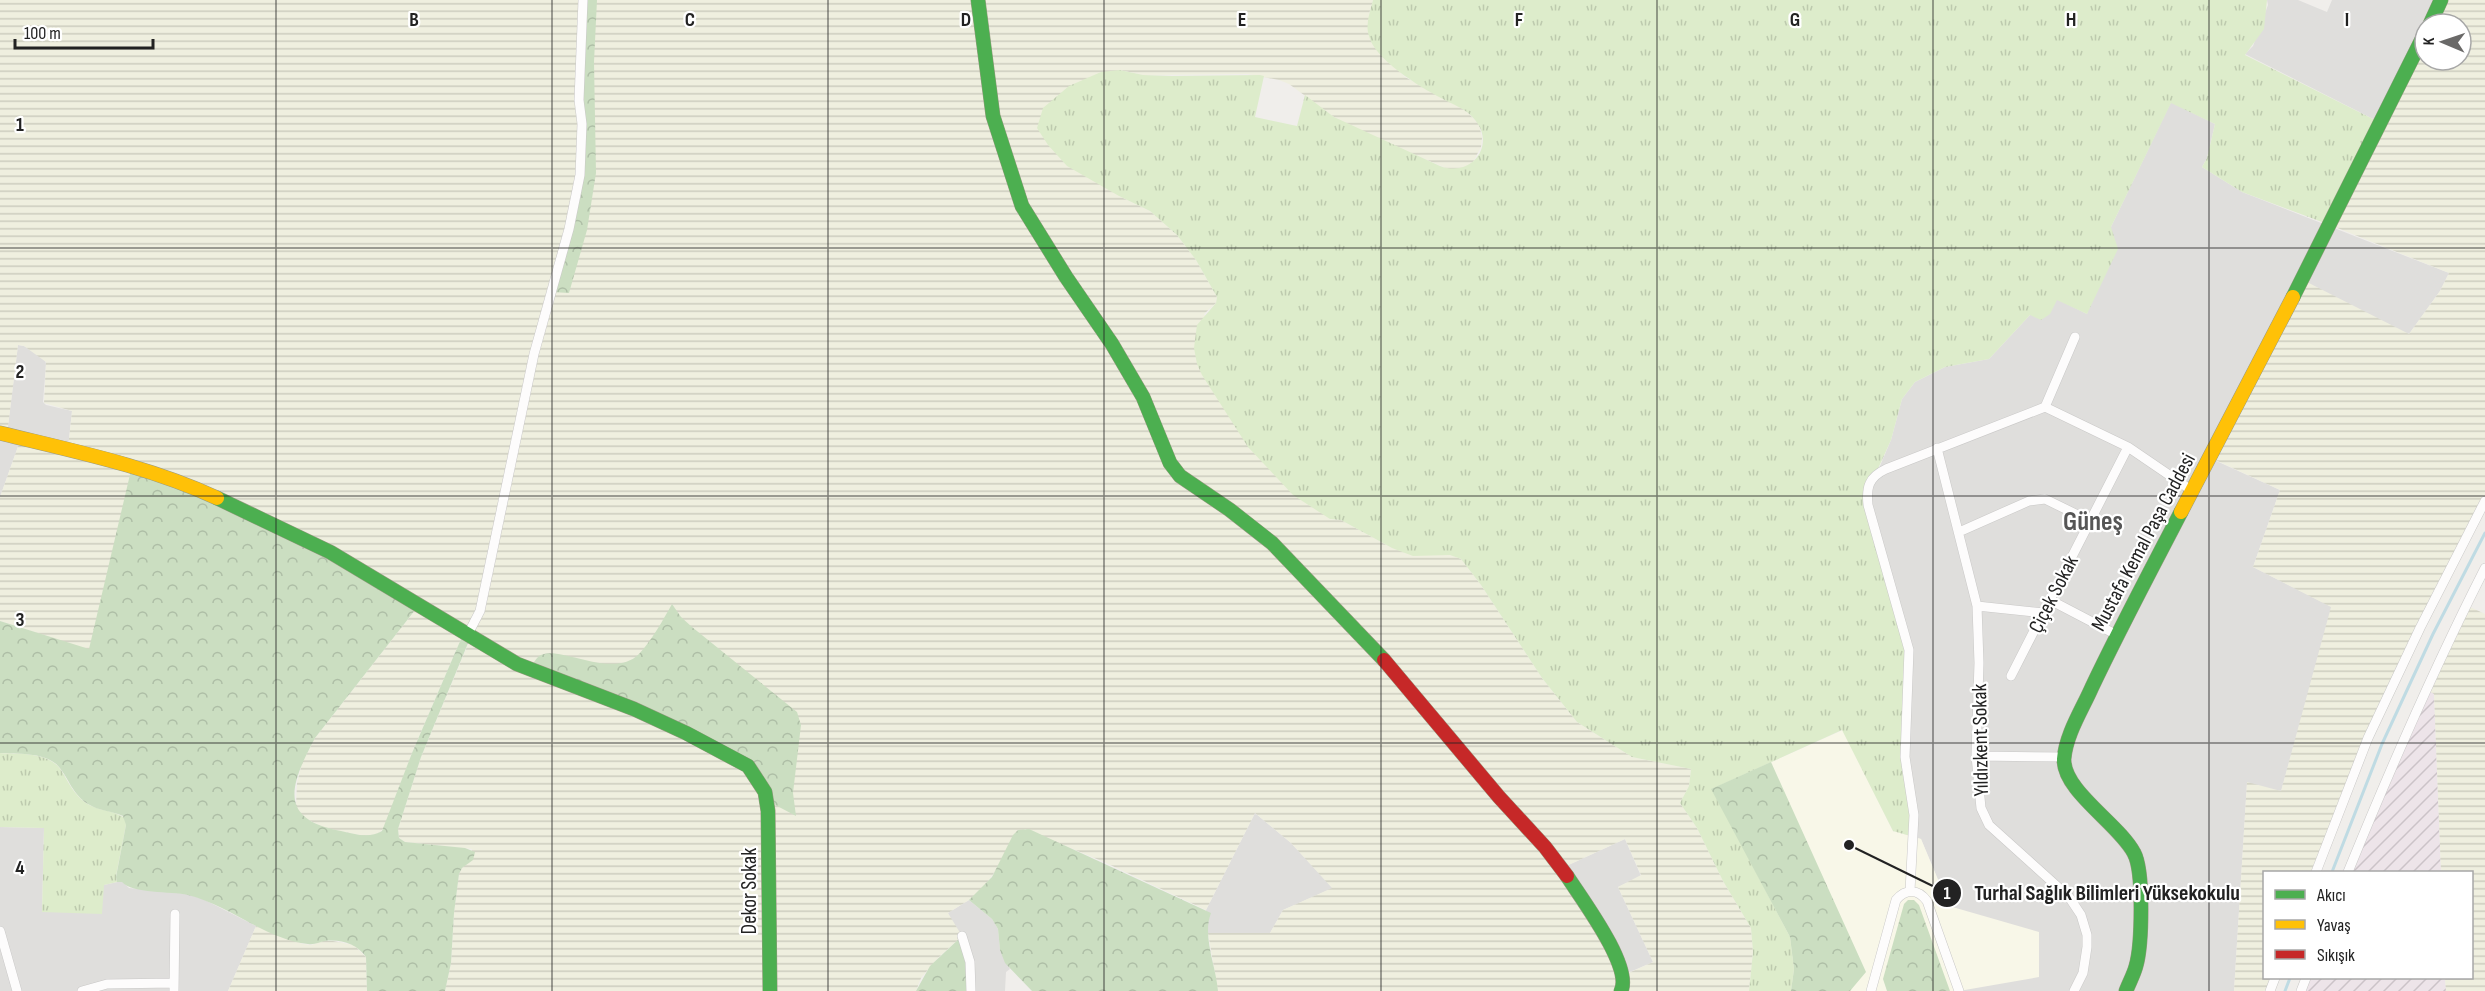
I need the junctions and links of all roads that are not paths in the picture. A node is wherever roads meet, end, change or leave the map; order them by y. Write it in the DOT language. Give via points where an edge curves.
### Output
graph roads {
  1 [pos="583,0"];
  2 [pos="978,0"];
  3 [pos="2413,58"];
  4 [pos="2075,337"];
  5 [pos="2045,407"];
  6 [pos="0,433"];
  7 [pos="2127,447"];
  8 [pos="1937,448"];
  9 [pos="2194,492"];
  10 [pos="2485,501"];
  11 [pos="2090,521"];
  12 [pos="1959,532"];
  13 [pos="2485,568"];
  14 [pos="2050,600"];
  15 [pos="1977,606"];
  16 [pos="2044,613"];
  17 [pos="468,634"];
  18 [pos="2117,635"];
  19 [pos="2012,676"];
  20 [pos="1976,756"];
  21 [pos="2064,757"];
  22 [pos="2317,871"];
  23 [pos="2349,871"];
  24 [pos="1910,891"];
  25 [pos="175,914"];
  26 [pos="0,931"];
  27 [pos="962,936"];
  28 [pos="174,987"];
  29 [pos="17,991"];
  30 [pos="82,991"];
  31 [pos="770,991"];
  32 [pos="972,991"];
  33 [pos="1621,991"];
  34 [pos="1871,991"];
  35 [pos="1959,991"];
  36 [pos="2074,991"];
  37 [pos="2126,991"];
  1 -- 17 [label="street" via="579,100 582,146 577,192 534,354 480,611"];
  2 -- 33 [label="street" via="993,116 1022,206 1143,397 1170,463 1180,476 1272,543 1387,663 1562,868 1611,946 1623,975"];
  3 -- 9 [label="street, Mustafa Kemal Paşa Caddesi"];
  4 -- 5 [label="street"];
  5 -- 7 [label="street"];
  5 -- 8 [label="street"];
  6 -- 17 [label="street" via="148,470 187,484 330,552"];
  7 -- 9 [label="street"];
  7 -- 11 [label="street, Çiçek Sokak"];
  8 -- 12 [label="street, Yıldızkent Sokak"];
  8 -- 24 [label="street" via="1877,473 1867,493 1909,650 1905,757 1914,815"];
  9 -- 18 [label="street, Mustafa Kemal Paşa Caddesi"];
  10 -- 22 [label="street" via="2368,738"];
  11 -- 12 [label="street" via="2041,498"];
  11 -- 14 [label="street, Çiçek Sokak"];
  12 -- 15 [label="street, Yıldızkent Sokak"];
  13 -- 23 [label="street" via="2397,751"];
  14 -- 16 [label="street, Çiçek Sokak"];
  14 -- 18 [label="street"];
  15 -- 16 [label="street"];
  15 -- 20 [label="street, Yıldızkent Sokak"];
  16 -- 19 [label="street, Çiçek Sokak"];
  17 -- 31 [label="street, Dekor Sokak" via="517,664 634,709 748,766 765,792 769,832"];
  18 -- 21 [label="street, Mustafa Kemal Paşa Caddesi" via="2073,724"];
  20 -- 21 [label="street"];
  20 -- 36 [label="street, Yıldızkent Sokak" via="1977,784 1989,825 2069,897 2081,915 2087,947"];
  21 -- 37 [label="street" via="2070,781 2125,840 2137,860 2140,945"];
  24 -- 34 [label="street" via="1896,900"];
  24 -- 35 [label="street" via="1920,893 1927,901"];
  25 -- 28 [label="street"];
  26 -- 29 [label="street"];
  27 -- 32 [label="street" via="970,962"];
  28 -- 30 [label="street" via="107,984"];
}
